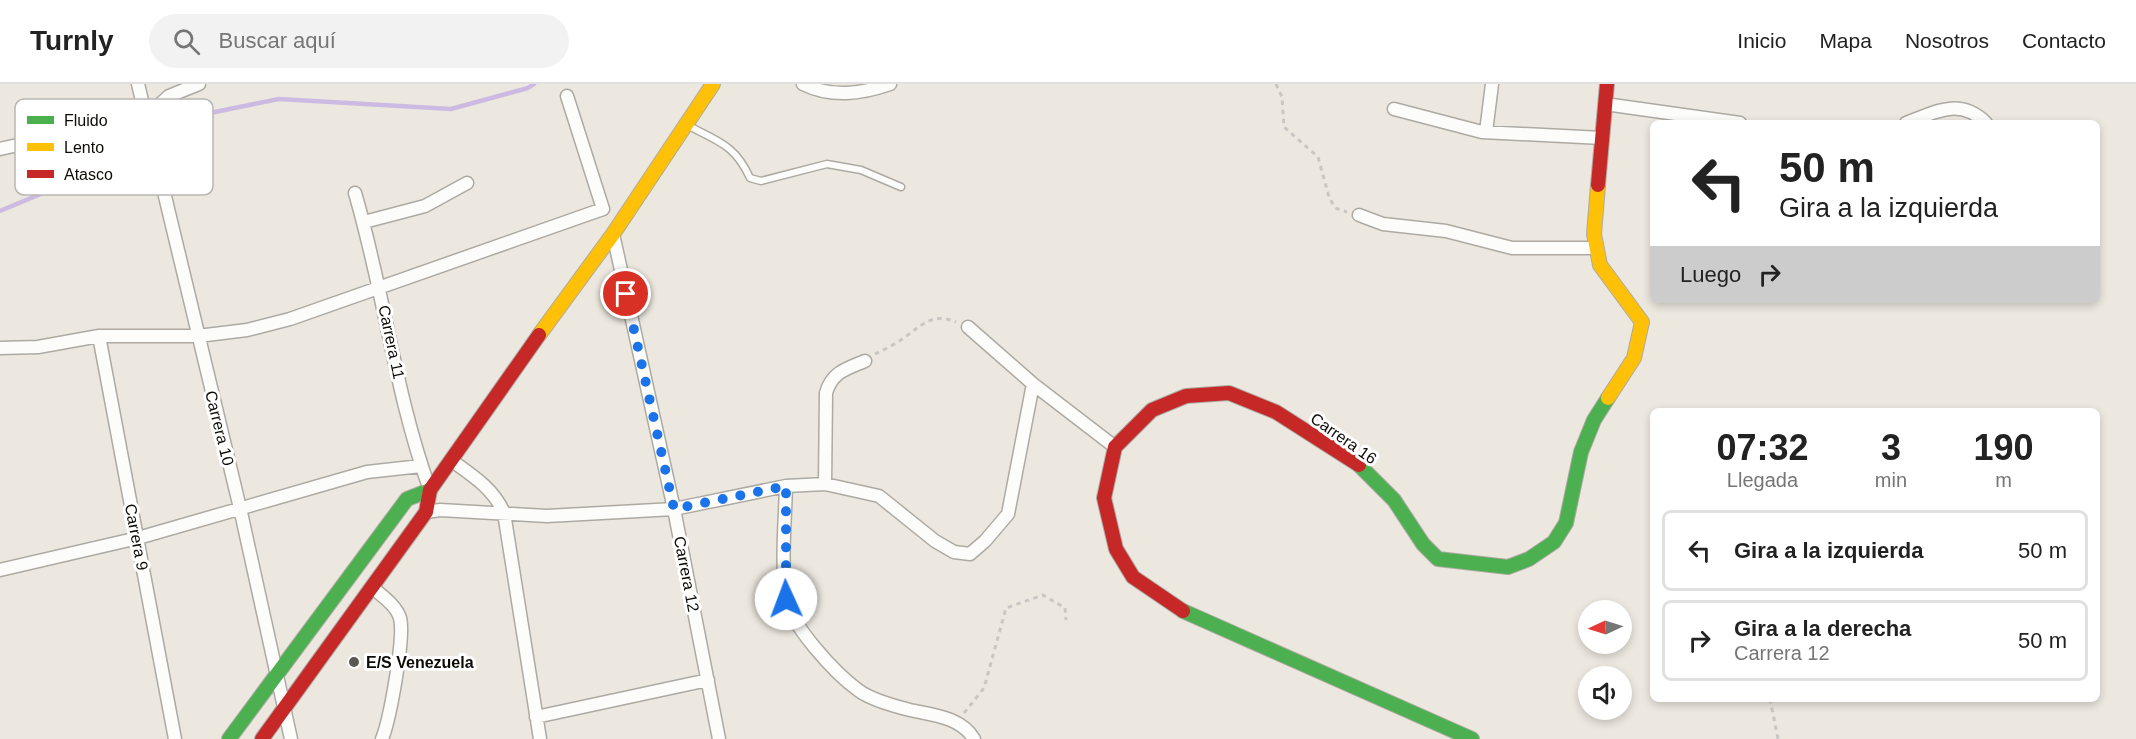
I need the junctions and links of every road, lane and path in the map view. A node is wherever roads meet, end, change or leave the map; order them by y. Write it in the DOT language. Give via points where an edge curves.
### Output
graph roads {
  1 [pos="138,84"];
  2 [pos="198,84"];
  3 [pos="713,84"];
  4 [pos="803,84"];
  5 [pos="890,84"];
  6 [pos="1276,84"];
  7 [pos="1492,84"];
  8 [pos="1607,84"];
  9 [pos="567,96"];
  10 [pos="142,99"];
  11 [pos="166,99"];
  12 [pos="1605,104"];
  13 [pos="1394,109"];
  14 [pos="1719,120"];
  15 [pos="1913,120"];
  16 [pos="1983,120"];
  17 [pos="686,125"];
  18 [pos="1486,132"];
  19 [pos="1602,138"];
  20 [pos="15,146"];
  21 [pos="0,149"];
  22 [pos="467,183"];
  23 [pos="901,187"];
  24 [pos="356,193"];
  25 [pos="165,195"];
  26 [pos="603,209"];
  27 [pos="1359,215"];
  28 [pos="364,222"];
  29 [pos="617,228"];
  30 [pos="1597,248"];
  31 [pos="380,287"];
  32 [pos="968,327"];
  33 [pos="99,336"];
  34 [pos="198,336"];
  35 [pos="0,348"];
  36 [pos="865,361"];
  37 [pos="1033,384"];
  38 [pos="1115,447"];
  39 [pos="451,460"];
  40 [pos="421,466"];
  41 [pos="825,484"];
  42 [pos="786,486"];
  43 [pos="430,490"];
  44 [pos="240,508"];
  45 [pos="674,509"];
  46 [pos="426,512"];
  47 [pos="504,513"];
  48 [pos="138,538"];
  49 [pos="0,570"];
  50 [pos="372,587"];
  51 [pos="1066,620"];
  52 [pos="277,675"];
  53 [pos="708,680"];
  54 [pos="1771,702"];
  55 [pos="284,708"];
  56 [pos="536,717"];
  57 [pos="957,722"];
  58 [pos="174,739"];
  59 [pos="229,739"];
  60 [pos="262,739"];
  61 [pos="291,739"];
  62 [pos="382,739"];
  63 [pos="540,739"];
  64 [pos="719,739"];
  65 [pos="974,739"];
  66 [pos="1472,739"];
  67 [pos="1778,739"];
  1 -- 10 [label="street, Carrera 10"];
  2 -- 11 [label="street"];
  3 -- 17 [label="main road"];
  4 -- 5 [label="street" via="841,93"];
  6 -- 27 [label="path" via="1282,97 1284,127 1318,156 1335,208"];
  7 -- 18 [label="street"];
  8 -- 12 [label="main road, Carrera 16"];
  9 -- 26 [label="street"];
  12 -- 14 [label="street"];
  12 -- 19 [label="main road, Carrera 16"];
  13 -- 18 [label="street"];
  15 -- 16 [label="street" via="1938,110 1957,108 1976,113"];
  17 -- 23 [label="lane" via="730,147 741,158 750,177 761,181 827,164 861,170"];
  17 -- 29 [label="main road"];
  18 -- 19 [label="street"];
  19 -- 30 [label="main road, Carrera 16" via="1594,234"];
  20 -- 21 [label="street"];
  22 -- 28 [label="street" via="425,206"];
  24 -- 28 [label="street, Carrera 11"];
  25 -- 34 [label="street, Carrera 10"];
  26 -- 29 [label="street"];
  26 -- 31 [label="street"];
  27 -- 30 [label="street" via="1383,224 1446,231 1512,248"];
  28 -- 31 [label="street, Carrera 11"];
  29 -- 39 [label="main road"];
  29 -- 45 [label="street, Carrera 12"];
  30 -- 38 [label="main road, Carrera 16" via="1600,265 1642,322 1634,358 1594,420 1581,452 1566,523 1554,542 1529,559 1508,567 1438,559 1394,500 1357,463 1276,412 1229,393 1186,396 1152,410"];
  31 -- 34 [label="street" via="290,319 247,330"];
  31 -- 40 [label="street, Carrera 11" via="411,439"];
  32 -- 36 [label="path" via="947,318 926,319 904,338"];
  32 -- 37 [label="street"];
  33 -- 34 [label="street"];
  33 -- 35 [label="street" via="38,347"];
  33 -- 48 [label="street, Carrera 9"];
  34 -- 44 [label="street, Carrera 10"];
  36 -- 41 [label="street" via="838,372 826,393"];
  37 -- 38 [label="street"];
  37 -- 41 [label="street" via="1008,514 970,554 954,552 934,541 879,495"];
  38 -- 66 [label="main road, Carrera 16" via="1104,498 1116,549 1133,577 1187,614"];
  39 -- 43 [label="main road"];
  39 -- 47 [label="street" via="488,489"];
  40 -- 43 [label="street, Carrera 11"];
  40 -- 44 [label="street" via="367,472"];
  41 -- 42 [label="street"];
  42 -- 45 [label="street"];
  42 -- 57 [label="street" via="786,599 798,624 860,692"];
  43 -- 46 [label="main road"];
  43 -- 52 [label="main road" via="407,499"];
  44 -- 48 [label="street"];
  44 -- 52 [label="street, Carrera 10"];
  45 -- 47 [label="street" via="547,516"];
  45 -- 53 [label="street, Carrera 12"];
  46 -- 47 [label="street"];
  46 -- 50 [label="main road"];
  47 -- 56 [label="street"];
  48 -- 49 [label="street"];
  48 -- 58 [label="street, Carrera 9"];
  50 -- 55 [label="main road"];
  50 -- 62 [label="street" via="392,604 400,619 393,691"];
  51 -- 57 [label="path" via="1065,609 1043,595 1006,608 984,688"];
  52 -- 55 [label="street, Carrera 10"];
  52 -- 59 [label="main road"];
  53 -- 56 [label="street"];
  53 -- 64 [label="street, Carrera 12"];
  54 -- 67 [label="path"];
  55 -- 60 [label="main road"];
  55 -- 61 [label="street, Carrera 10"];
  56 -- 63 [label="street"];
  57 -- 65 [label="street"];
}
